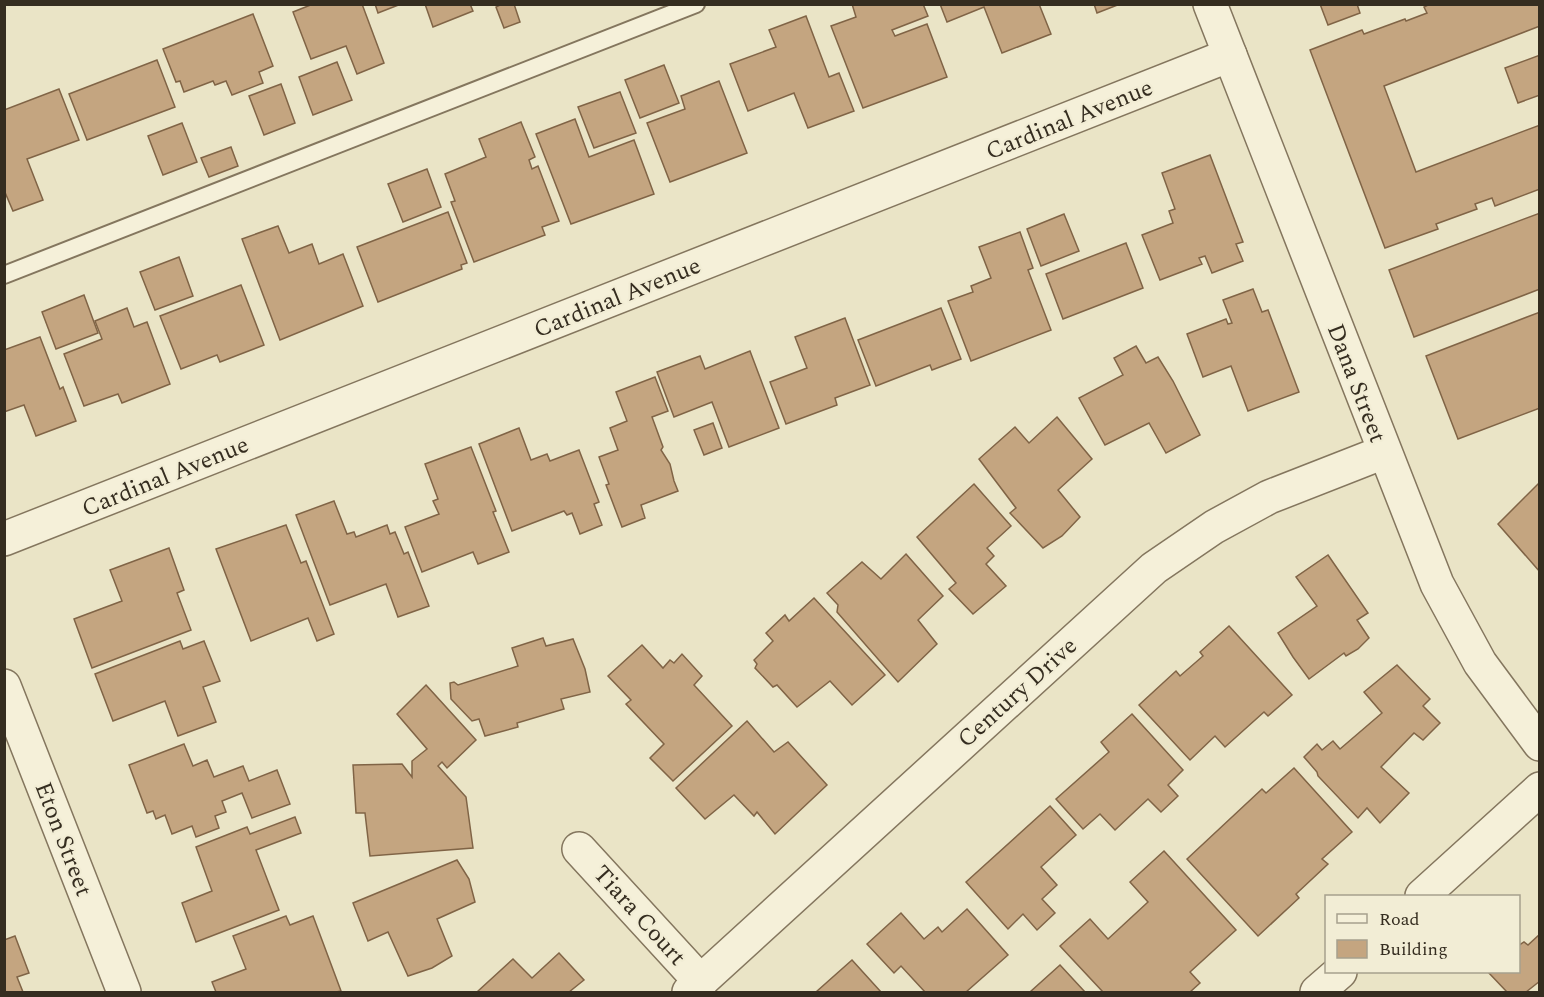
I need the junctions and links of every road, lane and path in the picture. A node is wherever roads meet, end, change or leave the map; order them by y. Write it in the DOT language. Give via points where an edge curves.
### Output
graph roads {
  1 [pos="696,4"];
  2 [pos="1210,4"];
  3 [pos="1230,55"];
  4 [pos="4,275"];
  5 [pos="1384,452"];
  6 [pos="4,539"];
  7 [pos="4,686"];
  8 [pos="1539,744"];
  9 [pos="1539,789"];
  10 [pos="579,849"];
  11 [pos="1424,895"];
  12 [pos="1339,973"];
  13 [pos="695,987"];
  14 [pos="124,993"];
  15 [pos="1317,993"];
  1 -- 4 [label="lane"];
  2 -- 3 [label="street, Dana Street"];
  3 -- 5 [label="street, Dana Street"];
  3 -- 6 [label="street, Cardinal Avenue"];
  5 -- 8 [label="street, Dana Street" via="1437,584 1480,663"];
  5 -- 13 [label="street, Century Drive" via="1269,497 1214,527 1155,568"];
  7 -- 14 [label="street, Eton Street"];
  9 -- 11 [label="street"];
  10 -- 13 [label="street, Tiara Court"];
  12 -- 15 [label="street"];
}
